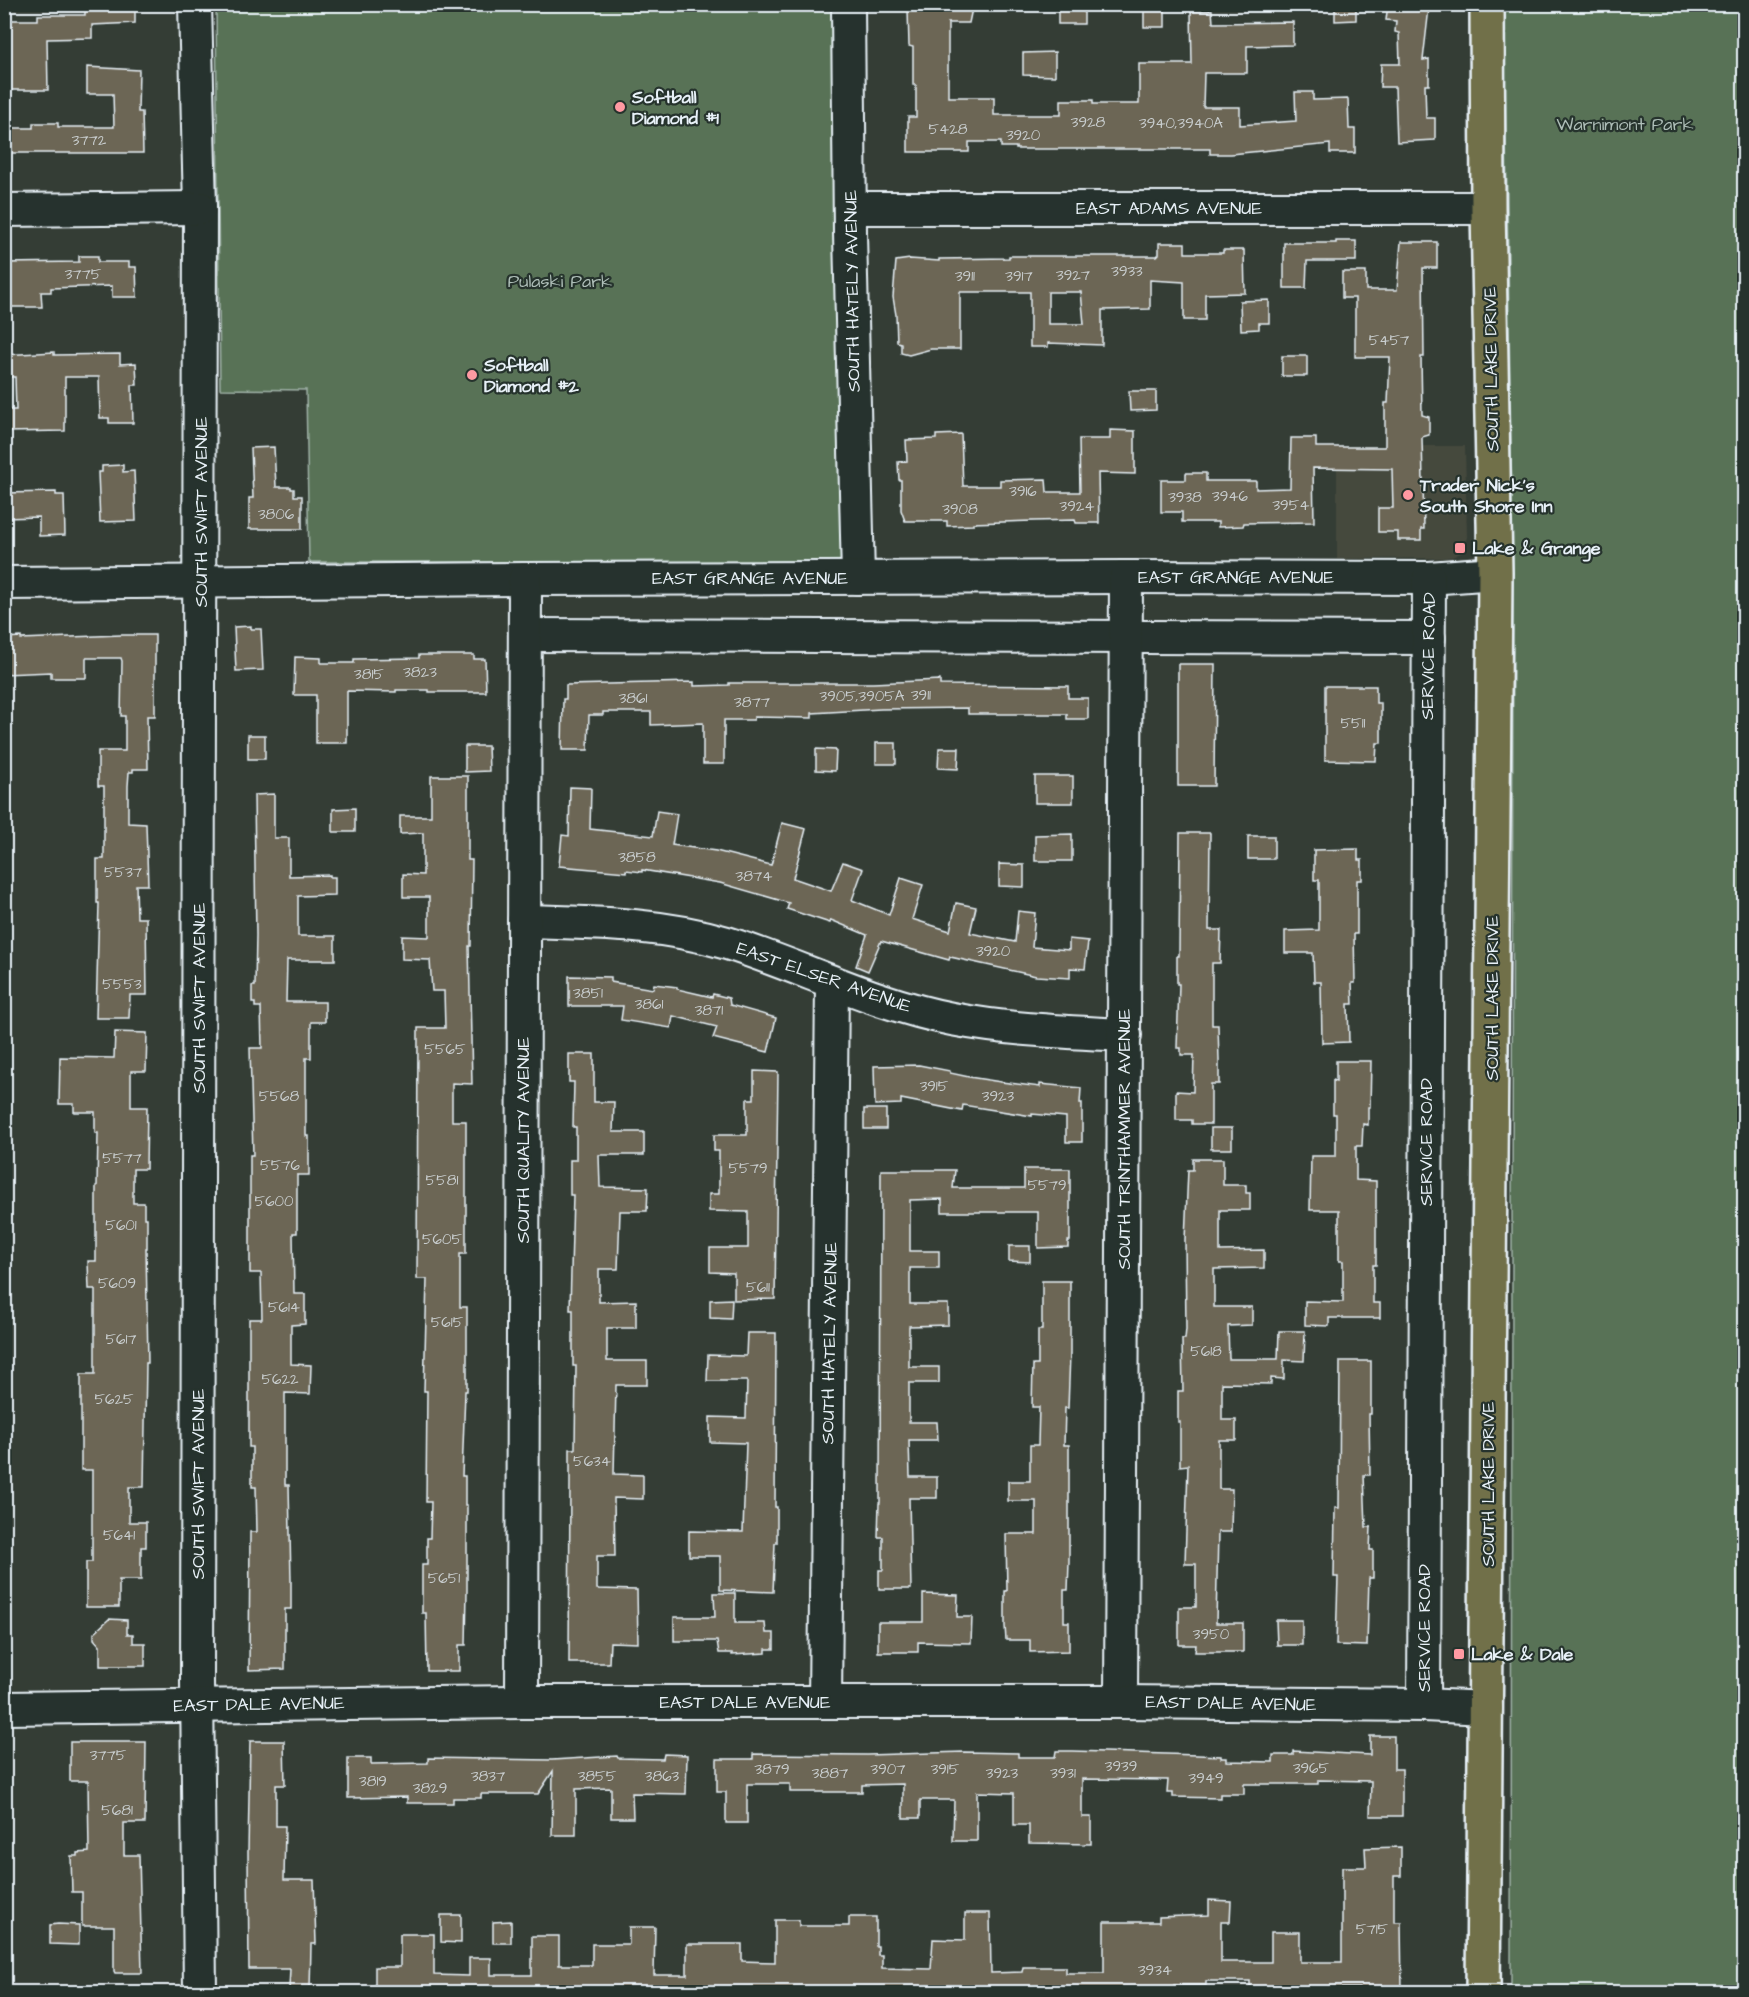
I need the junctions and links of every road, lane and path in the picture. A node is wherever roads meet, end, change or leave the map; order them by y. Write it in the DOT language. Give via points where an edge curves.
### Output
graph roads {
  1 [pos="195,4"];
  2 [pos="848,4"];
  3 [pos="1487,4"];
  4 [pos="200,208"];
  5 [pos="850,208"];
  6 [pos="1488,208"];
  7 [pos="4,210"];
  8 [pos="1495,573"];
  9 [pos="1126,577"];
  10 [pos="858,578"];
  11 [pos="1429,578"];
  12 [pos="525,579"];
  13 [pos="201,582"];
  14 [pos="4,583"];
  15 [pos="525,635"];
  16 [pos="1126,636"];
  17 [pos="1429,638"];
  18 [pos="524,921"];
  19 [pos="832,983"];
  20 [pos="1125,1035"];
  21 [pos="522,1702"];
  22 [pos="825,1702"];
  23 [pos="1121,1702"];
  24 [pos="197,1705"];
  25 [pos="1424,1705"];
  26 [pos="4,1708"];
  27 [pos="1486,1708"];
  28 [pos="200,1992"];
  29 [pos="1483,1992"];
  1 -- 4 [label="street, SOUTH SWIFT AVENUE"];
  2 -- 5 [label="street, SOUTH HATELY AVENUE"];
  3 -- 6 [label="main road, SOUTH LAKE DRIVE"];
  4 -- 7 [label="street"];
  4 -- 13 [label="street, SOUTH SWIFT AVENUE"];
  5 -- 6 [label="street, EAST ADAMS AVENUE"];
  5 -- 10 [label="street, SOUTH HATELY AVENUE"];
  6 -- 8 [label="main road, SOUTH LAKE DRIVE"];
  8 -- 11 [label="street, EAST GRANGE AVENUE"];
  8 -- 27 [label="main road, SOUTH LAKE DRIVE"];
  9 -- 10 [label="street, EAST GRANGE AVENUE"];
  9 -- 11 [label="street, EAST GRANGE AVENUE"];
  9 -- 16 [label="street, SOUTH TRINTHAMMER AVENUE"];
  10 -- 12 [label="street, EAST GRANGE AVENUE"];
  11 -- 17 [label="street, SERVICE ROAD"];
  12 -- 13 [label="street, EAST GRANGE AVENUE"];
  12 -- 15 [label="street, SOUTH QUALITY AVENUE"];
  13 -- 14 [label="street, EAST GRANGE AVENUE"];
  13 -- 24 [label="street, SOUTH SWIFT AVENUE"];
  15 -- 16 [label="street"];
  15 -- 18 [label="street, SOUTH QUALITY AVENUE"];
  16 -- 17 [label="street"];
  16 -- 20 [label="street, SOUTH TRINTHAMMER AVENUE"];
  17 -- 25 [label="street, SERVICE ROAD"];
  18 -- 19 [label="street, EAST ELSER AVENUE" via="596,922 688,933 728,943"];
  18 -- 21 [label="street, SOUTH QUALITY AVENUE"];
  19 -- 20 [label="street, EAST ELSER AVENUE" via="952,1019"];
  19 -- 22 [label="street, SOUTH HATELY AVENUE"];
  20 -- 23 [label="street, SOUTH TRINTHAMMER AVENUE"];
  21 -- 22 [label="street, EAST DALE AVENUE"];
  21 -- 24 [label="street, EAST DALE AVENUE"];
  22 -- 23 [label="street, EAST DALE AVENUE"];
  23 -- 25 [label="street, EAST DALE AVENUE"];
  24 -- 26 [label="street, EAST DALE AVENUE"];
  24 -- 28 [label="street, SOUTH SWIFT AVENUE"];
  25 -- 27 [label="street, EAST DALE AVENUE"];
  27 -- 29 [label="main road, SOUTH LAKE DRIVE"];
}
